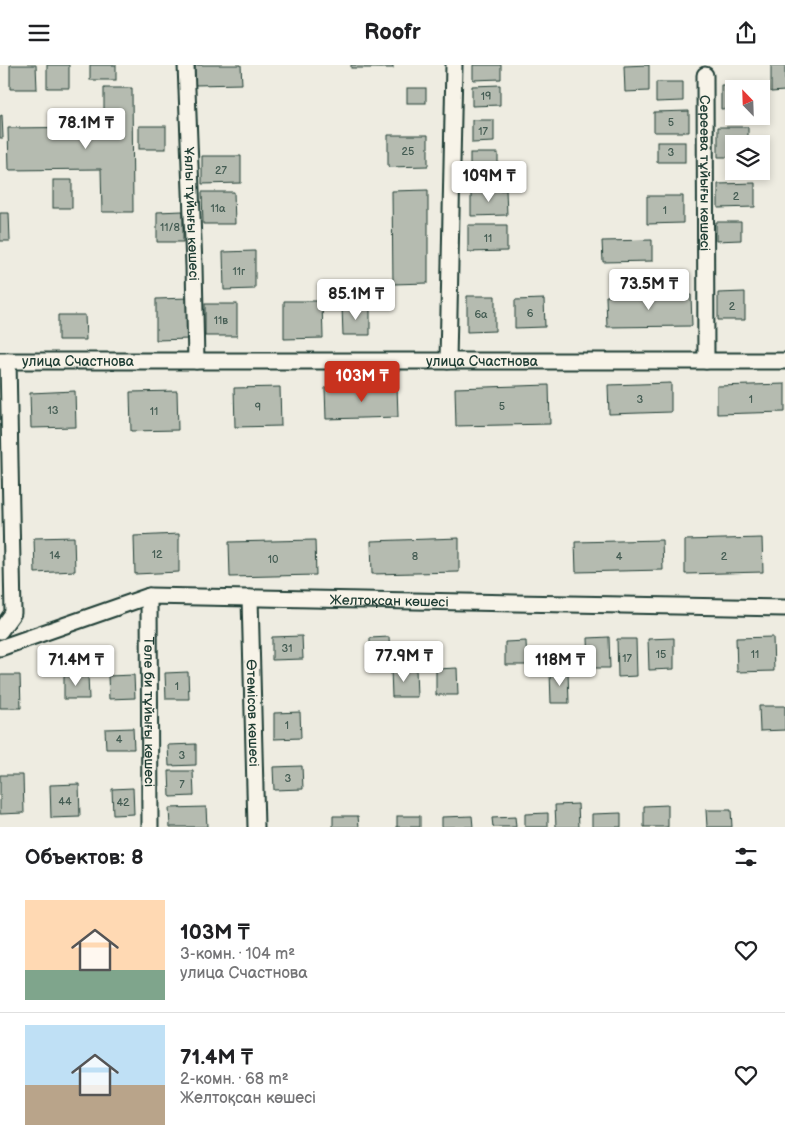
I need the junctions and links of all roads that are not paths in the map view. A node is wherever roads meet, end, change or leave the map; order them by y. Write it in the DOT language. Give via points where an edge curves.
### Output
graph roads {
  1 [pos="186,65"];
  2 [pos="454,65"];
  3 [pos="705,75"];
  4 [pos="4,361"];
  5 [pos="196,361"];
  6 [pos="448,361"];
  7 [pos="706,361"];
  8 [pos="785,361"];
  9 [pos="149,596"];
  10 [pos="250,598"];
  11 [pos="785,608"];
  12 [pos="0,631"];
  13 [pos="0,648"];
  14 [pos="150,827"];
  15 [pos="256,827"];
  1 -- 5 [label="street, Ұялы тұйығы көшесі"];
  2 -- 6 [label="street"];
  3 -- 7 [label="street, Сереева тұйығы көшесі"];
  4 -- 5 [label="street, улица Счастнова"];
  4 -- 12 [label="street" via="12,613"];
  5 -- 6 [label="street, улица Счастнова"];
  6 -- 7 [label="street, улица Счастнова"];
  7 -- 8 [label="street, улица Счастнова"];
  9 -- 10 [label="street, Желтоқсан көшесі"];
  9 -- 13 [label="street, Желтоқсан көшесі"];
  9 -- 14 [label="street, Төле би тұйығы көшесі"];
  10 -- 11 [label="street, Желтоқсан көшесі"];
  10 -- 15 [label="street, Өтемісов көшесі"];
}
